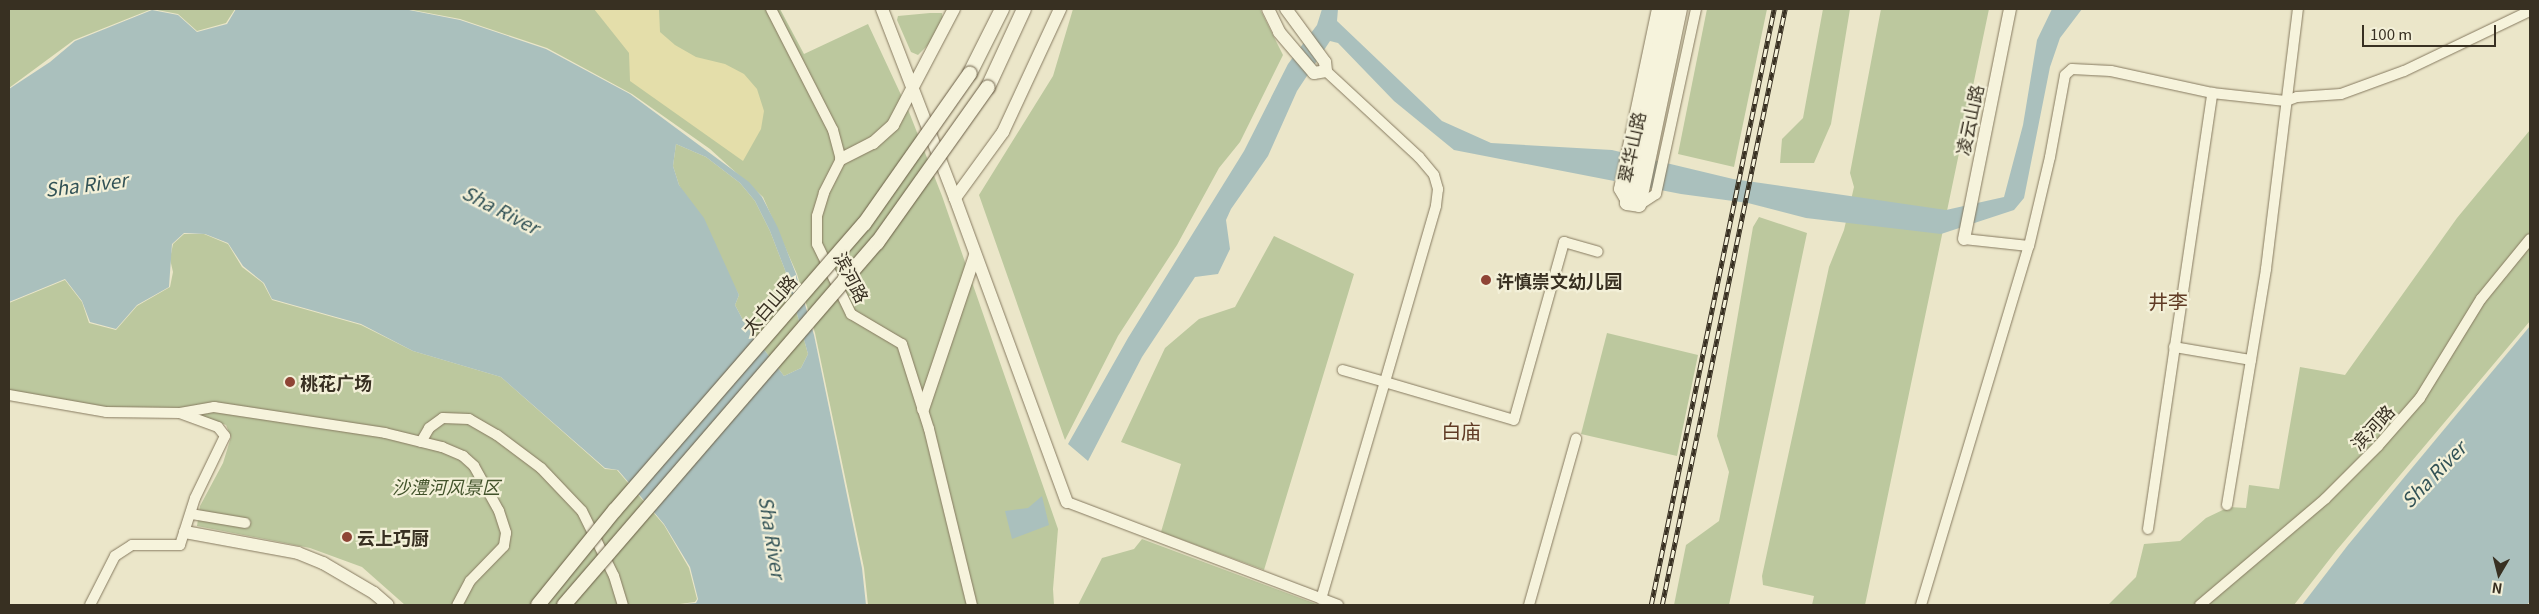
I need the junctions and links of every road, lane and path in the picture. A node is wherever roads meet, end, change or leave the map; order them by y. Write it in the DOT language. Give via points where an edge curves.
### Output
graph roads {
  1 [pos="771,9"];
  2 [pos="882,9"];
  3 [pos="954,9"];
  4 [pos="1002,9"];
  5 [pos="1024,9"];
  6 [pos="1060,9"];
  7 [pos="1268,9"];
  8 [pos="1657,9"];
  9 [pos="1667,9"];
  10 [pos="1680,9"];
  11 [pos="1696,9"];
  12 [pos="2010,9"];
  13 [pos="2298,9"];
  14 [pos="2530,11"];
  15 [pos="1288,14"];
  16 [pos="1322,69"];
  17 [pos="914,88"];
  18 [pos="2212,93"];
  19 [pos="2286,101"];
  20 [pos="1640,139"];
  21 [pos="841,159"];
  22 [pos="1631,196"];
  23 [pos="956,198"];
  24 [pos="1964,237"];
  25 [pos="2530,238"];
  26 [pos="2029,246"];
  27 [pos="1598,252"];
  28 [pos="975,255"];
  29 [pos="2174,347"];
  30 [pos="2251,360"];
  31 [pos="1343,370"];
  32 [pos="1385,382"];
  33 [pos="9,396"];
  34 [pos="924,409"];
  35 [pos="180,413"];
  36 [pos="1576,439"];
  37 [pos="421,442"];
  38 [pos="1067,502"];
  39 [pos="2227,506"];
  40 [pos="190,514"];
  41 [pos="245,523"];
  42 [pos="2148,529"];
  43 [pos="185,532"];
  44 [pos="1320,599"];
  45 [pos="90,605"];
  46 [pos="388,605"];
  47 [pos="457,605"];
  48 [pos="538,605"];
  49 [pos="564,605"];
  50 [pos="623,605"];
  51 [pos="972,605"];
  52 [pos="1338,605"];
  53 [pos="1529,605"];
  54 [pos="1921,605"];
  55 [pos="2200,605"];
  1 -- 21 [label="street" via="833,130"];
  2 -- 17 [label="street"];
  3 -- 17 [label="street"];
  4 -- 48 [label="main road, 太白山路, bridge" via="970,73 864,224 615,510"];
  5 -- 49 [label="main road, bridge" via="988,87 878,243"];
  6 -- 23 [label="street" via="1003,132"];
  7 -- 16 [label="street" via="1278,32"];
  8 -- 20 [label="street"];
  9 -- 20 [label="main road, 翠华山路"];
  10 -- 20 [label="main road, 翠华山路"];
  11 -- 22 [label="street" via="1656,194"];
  12 -- 24 [label="street, 凌云山路"];
  13 -- 19 [label="street"];
  14 -- 19 [label="street" via="2371,84 2340,94 2297,97"];
  15 -- 16 [label="street"];
  16 -- 32 [label="street" via="1419,157 1434,175 1438,189 1436,206"];
  17 -- 21 [label="street" via="873,143"];
  17 -- 23 [label="street"];
  18 -- 19 [label="street"];
  18 -- 26 [label="street" via="2111,71 2072,70 2065,75"];
  18 -- 29 [label="street"];
  19 -- 30 [label="street" via="2266,269"];
  20 -- 22 [label="main road, 翠华山路"];
  20 -- 22 [label="street"];
  21 -- 34 [label="street, 滨河路" via="817,216 817,244 851,314 902,344"];
  23 -- 28 [label="street"];
  24 -- 26 [label="street"];
  25 -- 55 [label="street, 滨河路" via="2481,299 2420,398 2378,446 2324,499"];
  26 -- 54 [label="street"];
  27 -- 32 [label="street" via="1564,242 1514,420"];
  28 -- 34 [label="street"];
  28 -- 38 [label="street"];
  29 -- 30 [label="street"];
  29 -- 42 [label="street"];
  30 -- 39 [label="street"];
  31 -- 32 [label="street"];
  32 -- 44 [label="street"];
  33 -- 35 [label="street" via="106,412"];
  34 -- 51 [label="street, 滨河路"];
  35 -- 37 [label="street" via="214,407 368,430"];
  35 -- 40 [label="street" via="218,427 225,436"];
  36 -- 53 [label="street"];
  37 -- 47 [label="street" via="463,456 474,466 499,512 506,533 504,546 470,581"];
  37 -- 50 [label="street" via="429,428 443,418 469,419 497,435 541,468 582,511 614,576"];
  38 -- 44 [label="street"];
  40 -- 41 [label="street"];
  40 -- 43 [label="street"];
  43 -- 45 [label="street" via="180,545 132,545 115,556"];
  43 -- 46 [label="street" via="298,553 324,563"];
  44 -- 52 [label="street"];
}
